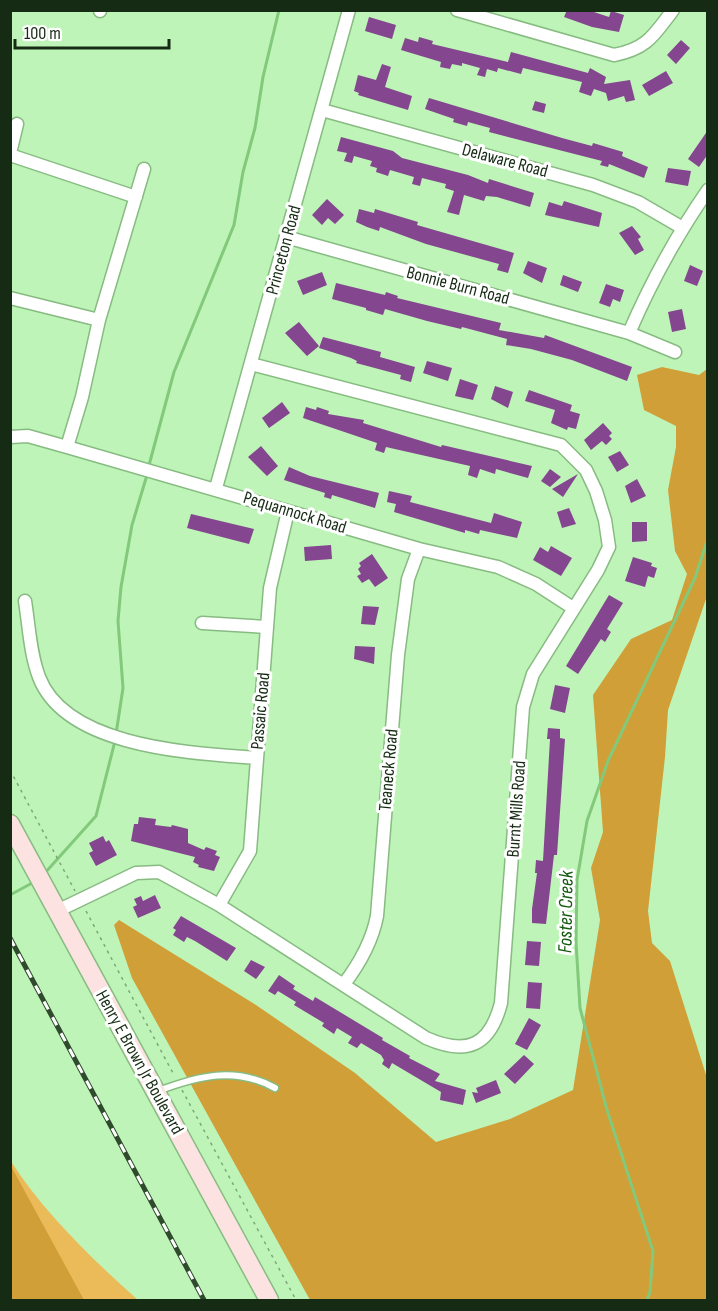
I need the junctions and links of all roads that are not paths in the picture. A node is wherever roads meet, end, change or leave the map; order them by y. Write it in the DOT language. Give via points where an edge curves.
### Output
graph roads {
  1 [pos="349,10"];
  2 [pos="457,10"];
  3 [pos="674,10"];
  4 [pos="322,110"];
  5 [pos="17,124"];
  6 [pos="10,154"];
  7 [pos="144,169"];
  8 [pos="708,190"];
  9 [pos="136,197"];
  10 [pos="681,227"];
  11 [pos="286,237"];
  12 [pos="10,298"];
  13 [pos="99,321"];
  14 [pos="629,333"];
  15 [pos="675,352"];
  16 [pos="251,364"];
  17 [pos="10,437"];
  18 [pos="67,447"];
  19 [pos="216,488"];
  20 [pos="288,511"];
  21 [pos="419,549"];
  22 [pos="25,601"];
  23 [pos="573,608"];
  24 [pos="202,623"];
  25 [pos="267,627"];
  26 [pos="256,758"];
  27 [pos="10,824"];
  28 [pos="219,905"];
  29 [pos="57,910"];
  30 [pos="344,984"];
  31 [pos="275,1088"];
  32 [pos="157,1092"];
  33 [pos="269,1300"];
  1 -- 4 [label="street, Princeton Road"];
  2 -- 3 [label="street" via="614,55 635,51 652,38"];
  4 -- 10 [label="street, Delaware Road" via="593,185 638,202"];
  4 -- 11 [label="street, Princeton Road"];
  5 -- 6 [label="street"];
  6 -- 9 [label="street"];
  7 -- 9 [label="street"];
  8 -- 10 [label="street"];
  9 -- 13 [label="street"];
  10 -- 14 [label="street"];
  11 -- 14 [label="street, Bonnie Burn Road"];
  11 -- 16 [label="street, Princeton Road"];
  12 -- 13 [label="street"];
  13 -- 18 [label="street"];
  14 -- 15 [label="street, Bonnie Burn Road"];
  16 -- 19 [label="street, Princeton Road"];
  16 -- 23 [label="street, Burnt Mills Road" via="561,445 586,470 596,490 609,547"];
  17 -- 18 [label="street, Pequannock Road" via="28,436"];
  18 -- 19 [label="street, Pequannock Road"];
  19 -- 20 [label="street, Pequannock Road"];
  20 -- 21 [label="street, Pequannock Road"];
  20 -- 25 [label="street, Passaic Road" via="270,588"];
  21 -- 23 [label="street, Pequannock Road" via="498,567 536,584"];
  21 -- 30 [label="street, Teaneck Road" via="408,579 398,655 377,916 373,937"];
  22 -- 26 [label="street" via="39,678 66,714 82,724 138,742 200,754"];
  23 -- 30 [label="street, Burnt Mills Road" via="533,674 523,707 501,1002 495,1025 483,1040 463,1047 443,1046"];
  24 -- 25 [label="street"];
  25 -- 26 [label="street, Passaic Road"];
  26 -- 28 [label="street, Passaic Road" via="249,851"];
  27 -- 29 [label="main road, Henry E Brown Jr Boulevard"];
  28 -- 29 [label="street, Burnt Mills Road" via="159,872 136,873"];
  28 -- 30 [label="street, Burnt Mills Road"];
  29 -- 32 [label="main road, Henry E Brown Jr Boulevard"];
  31 -- 32 [label="lane" via="237,1074 218,1074"];
  32 -- 33 [label="main road, Henry E Brown Jr Boulevard"];
}
